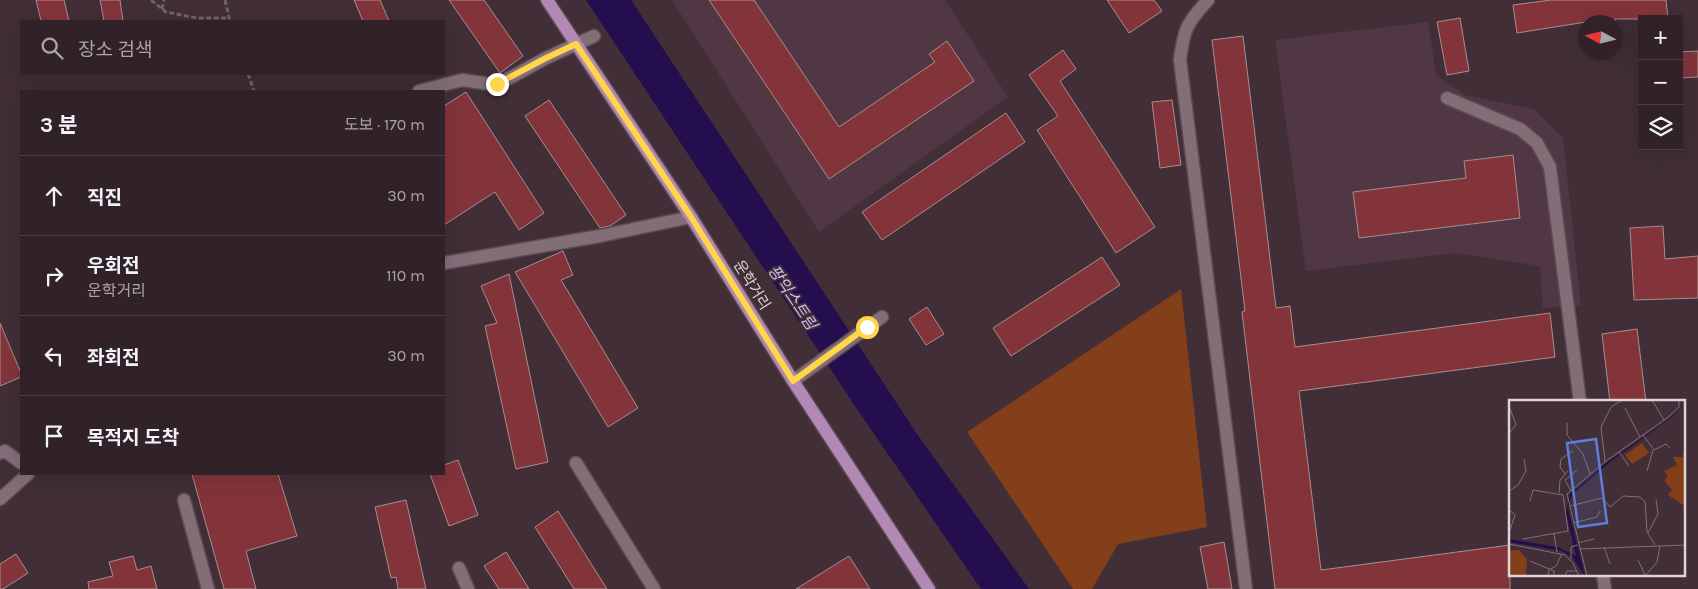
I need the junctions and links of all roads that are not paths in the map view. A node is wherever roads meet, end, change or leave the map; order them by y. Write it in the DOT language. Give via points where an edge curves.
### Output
graph roads {
  1 [pos="547,0"];
  2 [pos="1208,0"];
  3 [pos="594,36"];
  4 [pos="576,44"];
  5 [pos="423,90"];
  6 [pos="1447,98"];
  7 [pos="691,217"];
  8 [pos="445,263"];
  9 [pos="882,317"];
  10 [pos="793,381"];
  11 [pos="1580,400"];
  12 [pos="0,453"];
  13 [pos="20,462"];
  14 [pos="576,463"];
  15 [pos="27,475"];
  16 [pos="0,499"];
  17 [pos="184,500"];
  18 [pos="459,568"];
  19 [pos="1603,576"];
  20 [pos="208,589"];
  21 [pos="468,589"];
  22 [pos="654,589"];
  23 [pos="929,589"];
  24 [pos="1246,589"];
  25 [pos="1604,589"];
  1 -- 4 [label="main road, 운학거리"];
  2 -- 24 [label="street" via="1191,18 1183,37 1180,60"];
  3 -- 4 [label="street"];
  4 -- 5 [label="street" via="497,84 462,80"];
  4 -- 7 [label="main road, 운학거리"];
  6 -- 11 [label="street" via="1520,129 1537,143 1550,167"];
  7 -- 8 [label="street"];
  7 -- 10 [label="main road, 운학거리"];
  9 -- 10 [label="street"];
  10 -- 23 [label="main road, 운학거리"];
  12 -- 13 [label="street" via="5,451"];
  14 -- 22 [label="street"];
  15 -- 16 [label="street"];
  17 -- 20 [label="street"];
  18 -- 21 [label="street"];
  19 -- 25 [label="street"];
}
